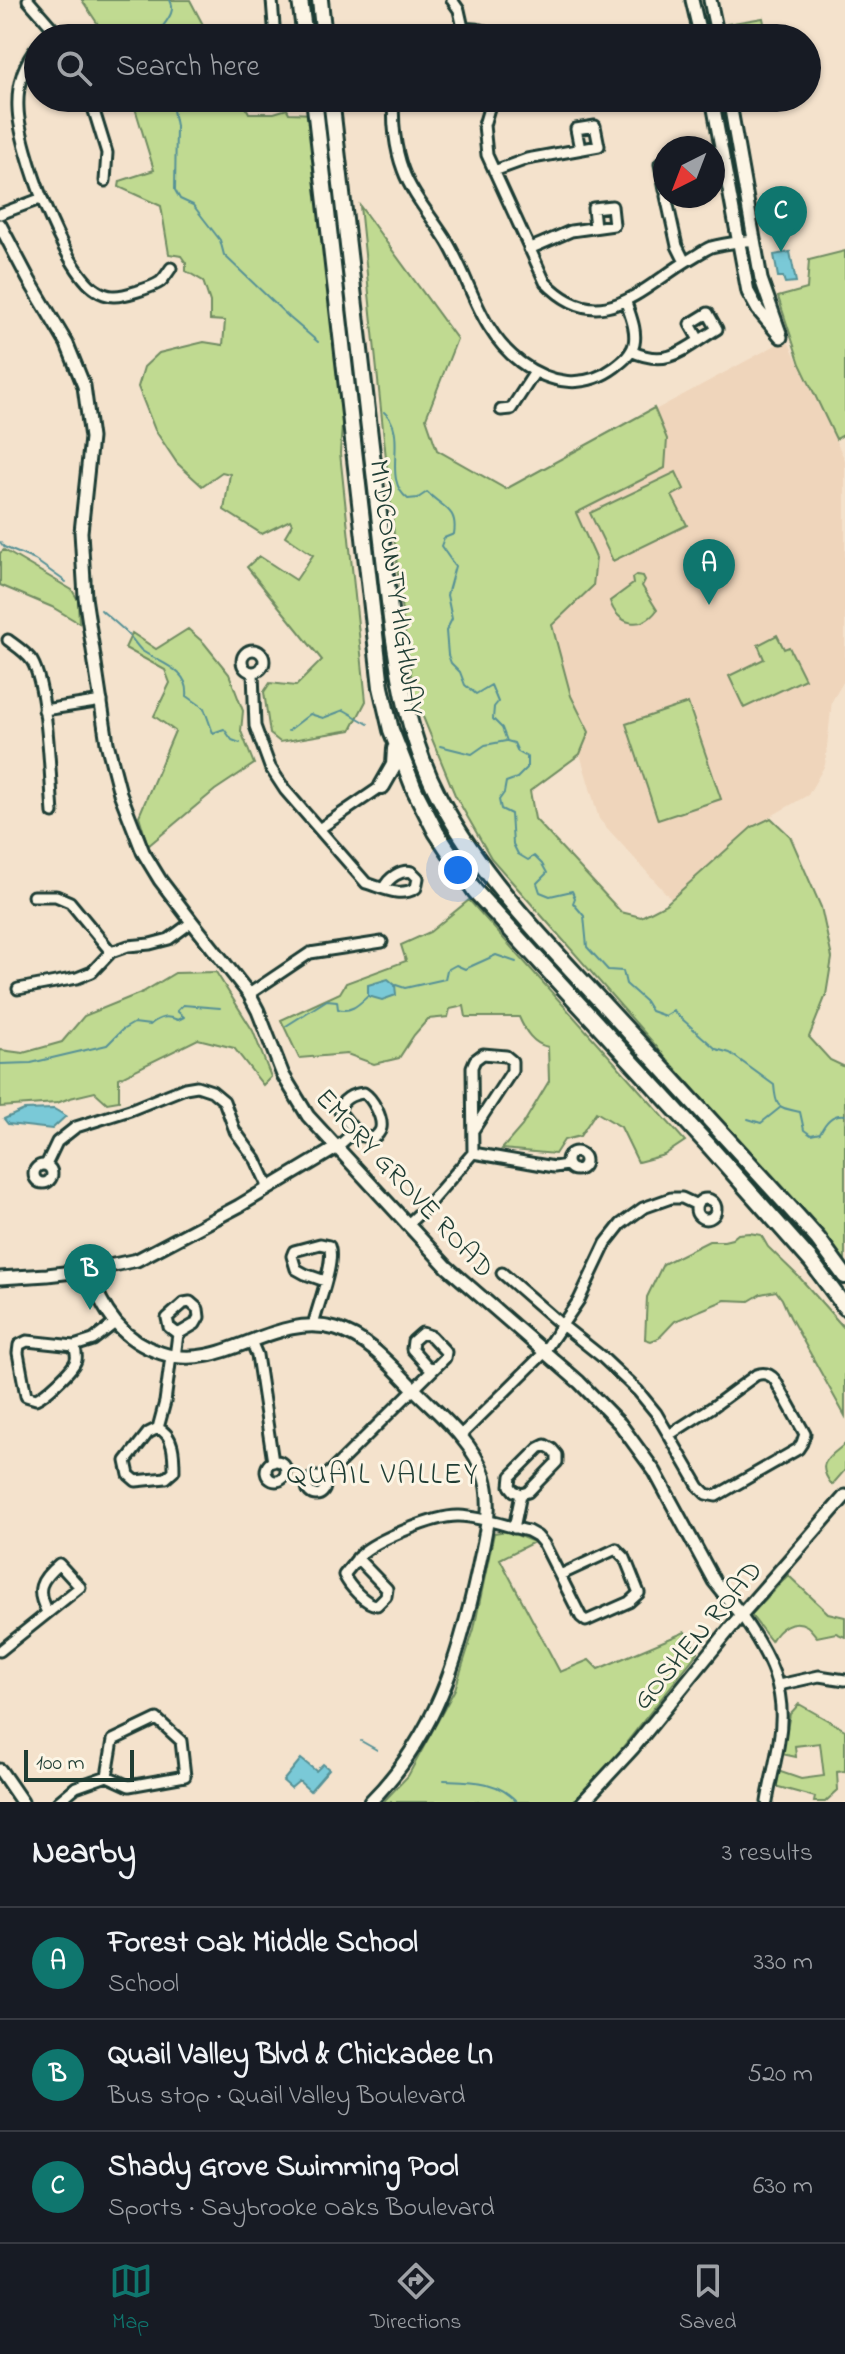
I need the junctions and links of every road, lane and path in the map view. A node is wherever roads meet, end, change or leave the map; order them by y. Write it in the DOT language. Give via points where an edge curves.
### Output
graph roads {
  1 [pos="28,0"];
  2 [pos="272,0"];
  3 [pos="300,0"];
  4 [pos="320,0"];
  5 [pos="452,0"];
  6 [pos="692,0"];
  7 [pos="710,0"];
  8 [pos="45,24"];
  9 [pos="274,24"];
  10 [pos="303,24"];
  11 [pos="323,24"];
  12 [pos="462,24"];
  13 [pos="698,24"];
  14 [pos="715,24"];
  15 [pos="24,67"];
  16 [pos="94,112"];
  17 [pos="316,112"];
  18 [pos="333,112"];
  19 [pos="395,112"];
  20 [pos="488,112"];
  21 [pos="715,112"];
  22 [pos="731,112"];
  23 [pos="580,149"];
  24 [pos="494,171"];
  25 [pos="105,181"];
  26 [pos="40,199"];
  27 [pos="669,208"];
  28 [pos="0,214"];
  29 [pos="0,225"];
  30 [pos="595,227"];
  31 [pos="754,240"];
  32 [pos="738,243"];
  33 [pos="529,249"];
  34 [pos="685,262"];
  35 [pos="171,268"];
  36 [pos="626,302"];
  37 [pos="699,340"];
  38 [pos="631,351"];
  39 [pos="535,372"];
  40 [pos="501,410"];
  41 [pos="8,640"];
  42 [pos="253,673"];
  43 [pos="102,701"];
  44 [pos="44,710"];
  45 [pos="396,744"];
  46 [pos="382,786"];
  47 [pos="415,791"];
  48 [pos="53,813"];
  49 [pos="319,829"];
  50 [pos="384,888"];
  51 [pos="33,896"];
  52 [pos="192,922"];
  53 [pos="382,942"];
  54 [pos="111,952"];
  55 [pos="18,989"];
  56 [pos="249,994"];
  57 [pos="474,1129"];
  58 [pos="354,1132"];
  59 [pos="336,1148"];
  60 [pos="473,1153"];
  61 [pos="46,1165"];
  62 [pos="567,1165"];
  63 [pos="269,1188"];
  64 [pos="697,1205"];
  65 [pos="407,1225"];
  66 [pos="90,1270"];
  67 [pos="502,1273"];
  68 [pos="845,1276"];
  69 [pos="0,1278"];
  70 [pos="325,1281"];
  71 [pos="845,1307"];
  72 [pos="115,1323"];
  73 [pos="313,1326"];
  74 [pos="563,1326"];
  75 [pos="178,1334"];
  76 [pos="251,1341"];
  77 [pos="74,1346"];
  78 [pos="544,1352"];
  79 [pos="173,1356"];
  80 [pos="435,1368"];
  81 [pos="414,1389"];
  82 [pos="158,1428"];
  83 [pos="669,1435"];
  84 [pos="460,1436"];
  85 [pos="273,1462"];
  86 [pos="323,1479"];
  87 [pos="521,1494"];
  88 [pos="845,1496"];
  89 [pos="487,1522"];
  90 [pos="514,1528"];
  91 [pos="357,1558"];
  92 [pos="560,1575"];
  93 [pos="47,1612"];
  94 [pos="741,1615"];
  95 [pos="0,1651"];
  96 [pos="845,1680"];
  97 [pos="779,1685"];
  98 [pos="0,1770"];
  99 [pos="107,1776"];
  100 [pos="22,1802"];
  101 [pos="58,1802"];
  102 [pos="370,1802"];
  103 [pos="583,1802"];
  104 [pos="767,1802"];
  1 -- 8 [label="street"];
  2 -- 9 [label="street"];
  3 -- 10 [label="main road"];
  4 -- 11 [label="main road"];
  5 -- 12 [label="street"];
  6 -- 13 [label="street"];
  7 -- 14 [label="street"];
  15 -- 26 [label="street" via="17,110"];
  16 -- 25 [label="street" via="107,153"];
  17 -- 45 [label="main road, MIDCOUNTY HIGHWAY" via="381,687"];
  18 -- 68 [label="main road, MIDCOUNTY HIGHWAY" via="391,619 402,696 419,752 440,799 479,862 818,1239"];
  19 -- 39 [label="street" via="404,175 449,246 488,327"];
  20 -- 24 [label="street" via="485,141"];
  21 -- 32 [label="street"];
  22 -- 31 [label="street"];
  23 -- 24 [label="street"];
  24 -- 33 [label="street"];
  26 -- 28 [label="street"];
  26 -- 35 [label="street" via="66,250 98,292 129,293 160,282"];
  27 -- 34 [label="street"];
  29 -- 43 [label="street, EMORY GROVE ROAD" via="67,344 84,386 91,438 82,563"];
  30 -- 33 [label="street"];
  31 -- 32 [label="street"];
  31 -- 32 [label="street" via="781,337 748,292"];
  32 -- 34 [label="street" via="710,247"];
  33 -- 36 [label="street" via="545,282 567,300 595,309"];
  34 -- 36 [label="street"];
  36 -- 38 [label="street" via="635,332"];
  37 -- 38 [label="street" via="664,359"];
  38 -- 39 [label="street" via="608,372 588,381 571,383"];
  39 -- 40 [label="street" via="511,409"];
  41 -- 44 [label="street" via="33,663"];
  42 -- 49 [label="street" via="255,726 263,752 285,790"];
  43 -- 44 [label="street"];
  43 -- 52 [label="street, EMORY GROVE ROAD" via="107,743 133,832"];
  44 -- 48 [label="street"];
  45 -- 46 [label="main road" via="394,765"];
  45 -- 47 [label="main road, MIDCOUNTY HIGHWAY"];
  46 -- 47 [label="main road"];
  46 -- 49 [label="street"];
  47 -- 71 [label="main road, MIDCOUNTY HIGHWAY" via="475,891 711,1148"];
  49 -- 50 [label="street" via="363,881"];
  51 -- 54 [label="street" via="70,902"];
  52 -- 54 [label="street" via="169,939"];
  52 -- 56 [label="street, EMORY GROVE ROAD"];
  53 -- 56 [label="street" via="310,953"];
  54 -- 55 [label="street" via="92,972 77,978"];
  56 -- 59 [label="street, EMORY GROVE ROAD" via="292,1092"];
  57 -- 57 [label="street" via="473,1064 483,1054 506,1056 512,1071"];
  57 -- 60 [label="street"];
  58 -- 58 [label="street" via="373,1138 381,1127 365,1093 340,1106"];
  58 -- 59 [label="street"];
  59 -- 63 [label="street"];
  59 -- 65 [label="street, EMORY GROVE ROAD"];
  60 -- 62 [label="street"];
  60 -- 65 [label="street"];
  61 -- 63 [label="street" via="57,1142 76,1127 201,1087 224,1101"];
  63 -- 66 [label="street" via="150,1254"];
  64 -- 74 [label="street" via="668,1199 621,1224"];
  65 -- 78 [label="street, EMORY GROVE ROAD"];
  66 -- 69 [label="street"];
  66 -- 72 [label="street"];
  67 -- 74 [label="street, EMORY GROVE ROAD"];
  70 -- 70 [label="street" via="332,1255 329,1246 294,1251 296,1269"];
  70 -- 73 [label="street"];
  72 -- 77 [label="street" via="93,1340"];
  72 -- 79 [label="street" via="139,1343"];
  73 -- 76 [label="street" via="287,1328"];
  73 -- 81 [label="street" via="364,1342"];
  74 -- 78 [label="street"];
  74 -- 83 [label="street, EMORY GROVE ROAD" via="626,1378"];
  75 -- 79 [label="street"];
  76 -- 79 [label="street" via="211,1356"];
  76 -- 85 [label="street"];
  77 -- 77 [label="street" via="74,1364 41,1397 26,1396 19,1345 27,1341"];
  78 -- 84 [label="street"];
  78 -- 94 [label="street, EMORY GROVE ROAD" via="628,1432 714,1581"];
  79 -- 82 [label="street"];
  80 -- 81 [label="street"];
  81 -- 84 [label="street"];
  81 -- 86 [label="street"];
  82 -- 82 [label="street" via="170,1438 174,1471 166,1478 134,1480 128,1474 128,1457"];
  83 -- 83 [label="street, EMORY GROVE ROAD" via="702,1492 710,1496 798,1449 804,1431 775,1380 765,1374"];
  84 -- 89 [label="street" via="484,1477"];
  87 -- 87 [label="street" via="557,1463 550,1447 539,1448 511,1476 510,1486"];
  87 -- 90 [label="street"];
  88 -- 94 [label="street, GOSHEN ROAD"];
  89 -- 90 [label="street"];
  89 -- 91 [label="street" via="445,1518 381,1540"];
  89 -- 102 [label="street" via="446,1687 413,1749"];
  90 -- 92 [label="street" via="540,1539"];
  91 -- 91 [label="street" via="345,1578 377,1605 387,1589"];
  92 -- 92 [label="street" via="616,1549 639,1593 586,1621"];
  93 -- 93 [label="street" via="80,1587 59,1564 45,1576 40,1592"];
  93 -- 95 [label="street"];
  94 -- 97 [label="street, EMORY GROVE ROAD"];
  94 -- 103 [label="street, GOSHEN ROAD"];
  96 -- 97 [label="street" via="819,1676"];
  97 -- 104 [label="street, EMORY GROVE ROAD" via="782,1722"];
  98 -- 100 [label="street"];
  99 -- 99 [label="street" via="113,1740 157,1719 181,1741 185,1776 129,1786"];
  99 -- 101 [label="street" via="76,1787"];
}
